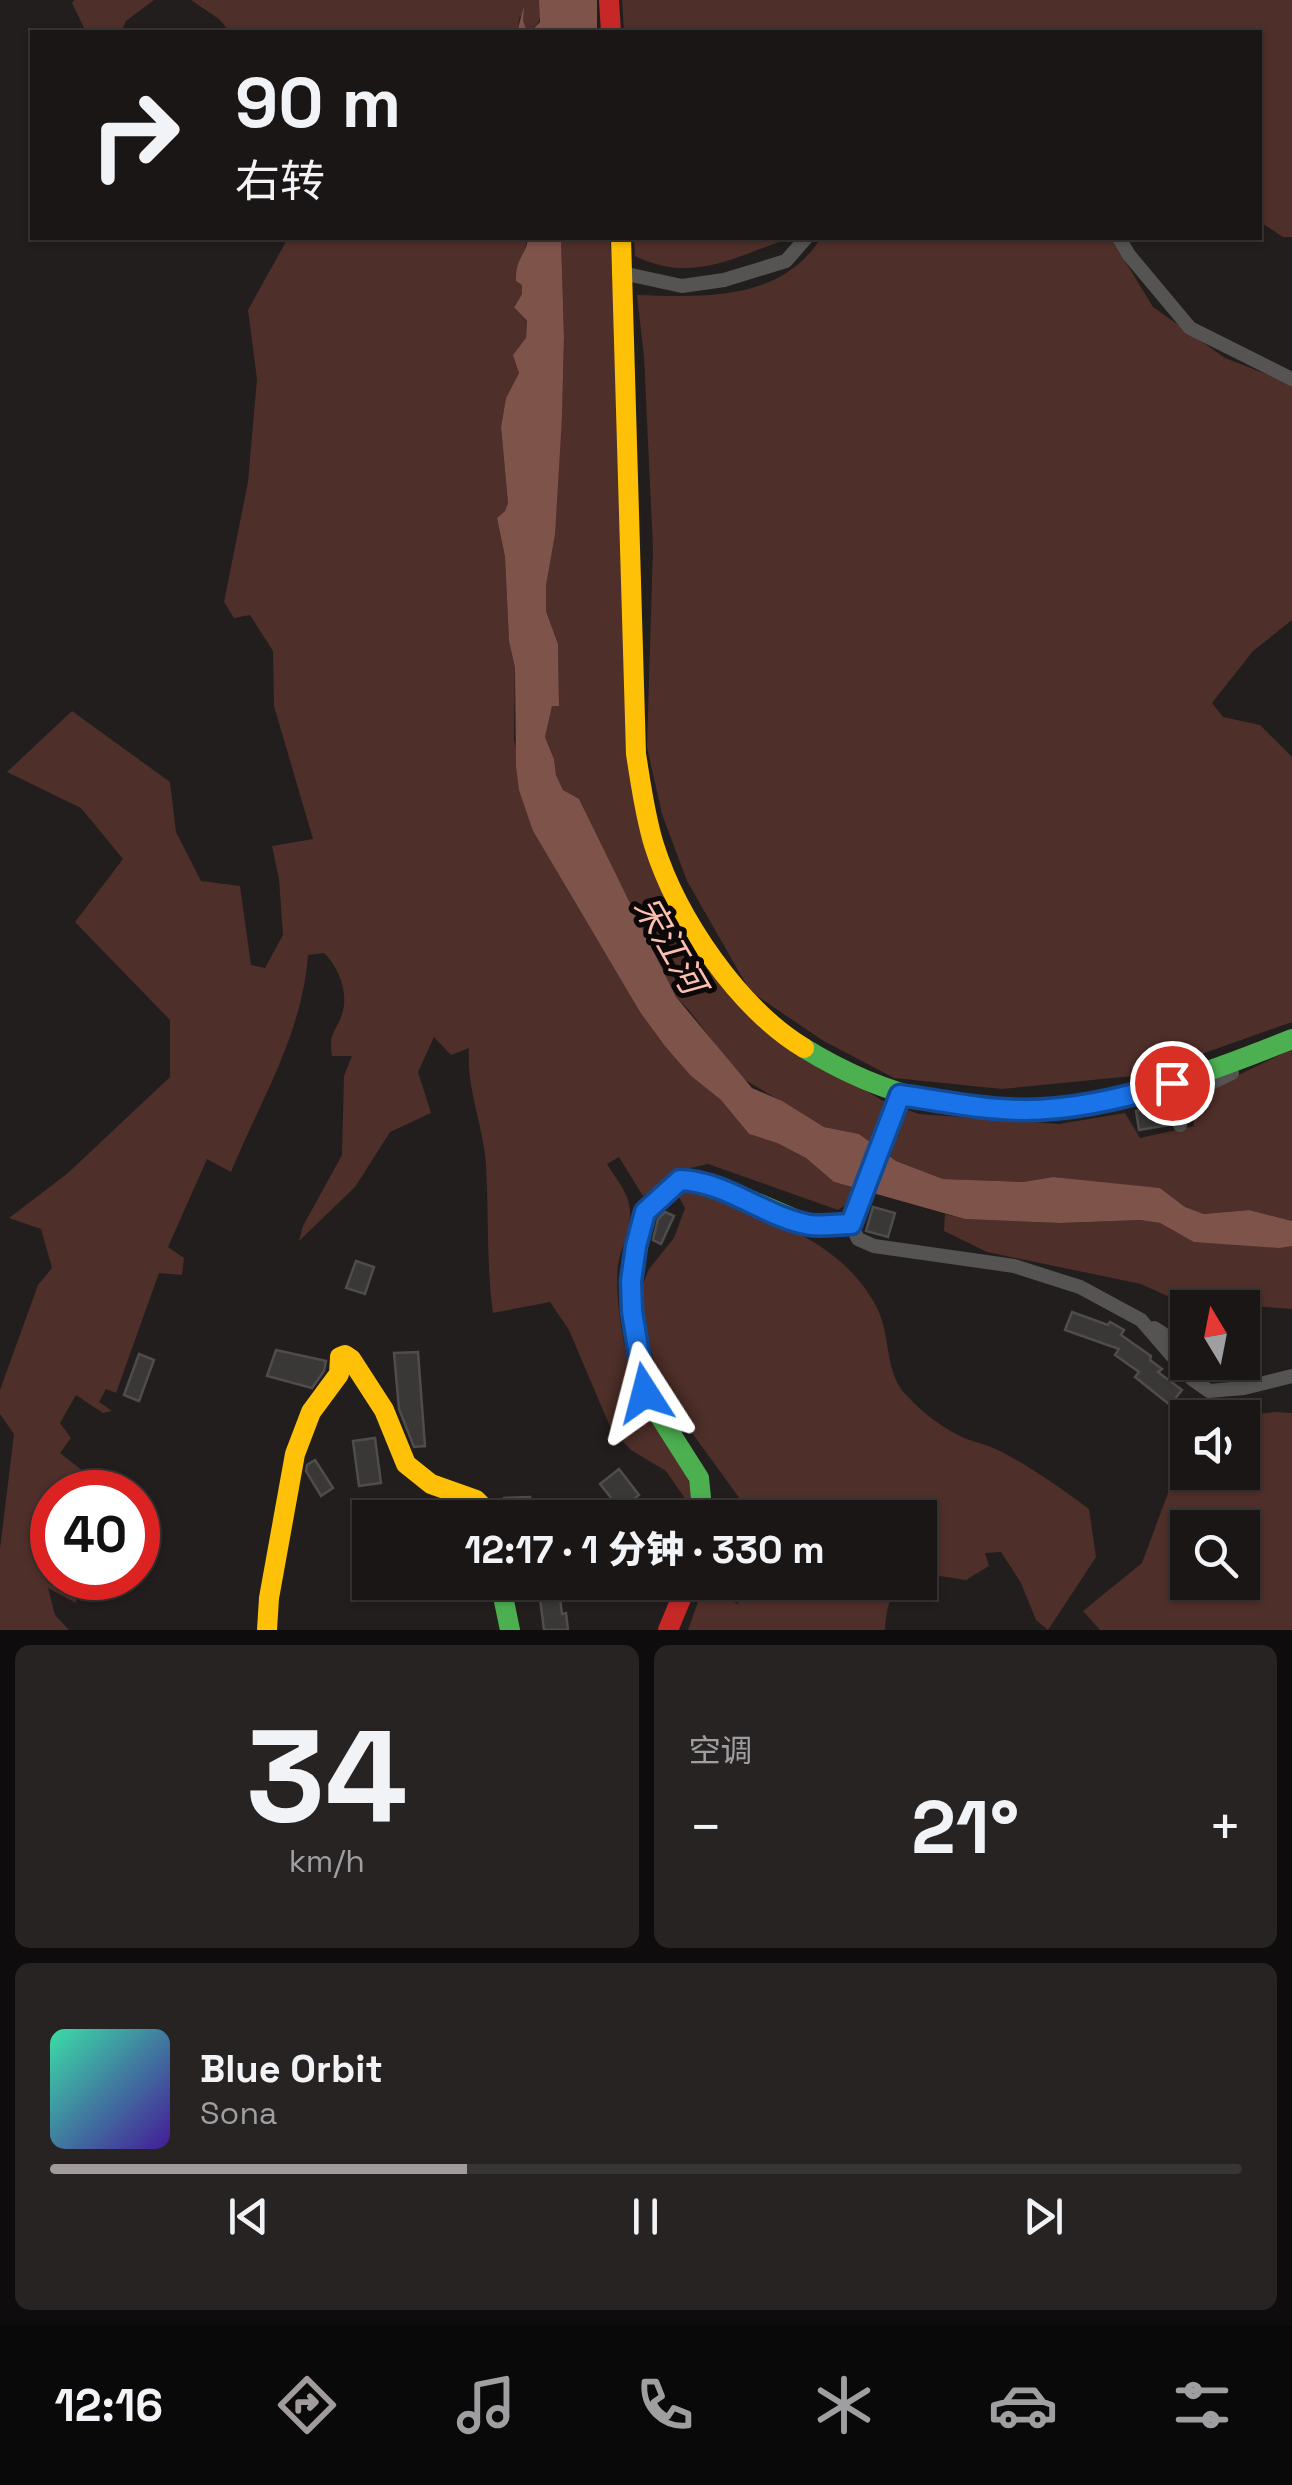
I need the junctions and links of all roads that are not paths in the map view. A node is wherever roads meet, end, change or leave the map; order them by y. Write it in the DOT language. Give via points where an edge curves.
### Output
graph roads {
  1 [pos="609,0"];
  2 [pos="611,30"];
  3 [pos="621,240"];
  4 [pos="804,240"];
  5 [pos="1120,240"];
  6 [pos="622,273"];
  7 [pos="1292,379"];
  8 [pos="1292,1038"];
  9 [pos="1245,1058"];
  10 [pos="900,1095"];
  11 [pos="1180,1125"];
  12 [pos="851,1224"];
  13 [pos="1145,1323"];
  14 [pos="1170,1337"];
  15 [pos="1292,1376"];
  16 [pos="476,1500"];
  17 [pos="701,1500"];
  18 [pos="504,1600"];
  19 [pos="680,1600"];
  20 [pos="268,1630"];
  21 [pos="510,1630"];
  22 [pos="668,1630"];
  1 -- 2 [label="main road"];
  3 -- 6 [label="main road"];
  4 -- 6 [label="street" via="786,262 724,280 682,286"];
  5 -- 7 [label="street" via="1190,328"];
  6 -- 10 [label="main road" via="636,754 663,871 726,976 768,1024"];
  8 -- 9 [label="main road"];
  9 -- 10 [label="main road" via="1148,1090 1058,1109 990,1108"];
  9 -- 11 [label="street" via="1235,1071 1180,1098"];
  10 -- 12 [label="main road"];
  12 -- 13 [label="street" via="858,1239 874,1246 1014,1266 1080,1288"];
  12 -- 17 [label="main road" via="811,1226 702,1181 680,1180 645,1212 631,1281 645,1393 699,1478"];
  13 -- 14 [label="street"];
  13 -- 15 [label="street" via="1209,1392"];
  16 -- 20 [label="main road" via="439,1488 406,1464 374,1392 351,1359 340,1357 339,1374 312,1412 295,1454"];
  18 -- 21 [label="main road"];
  19 -- 22 [label="main road"];
}
